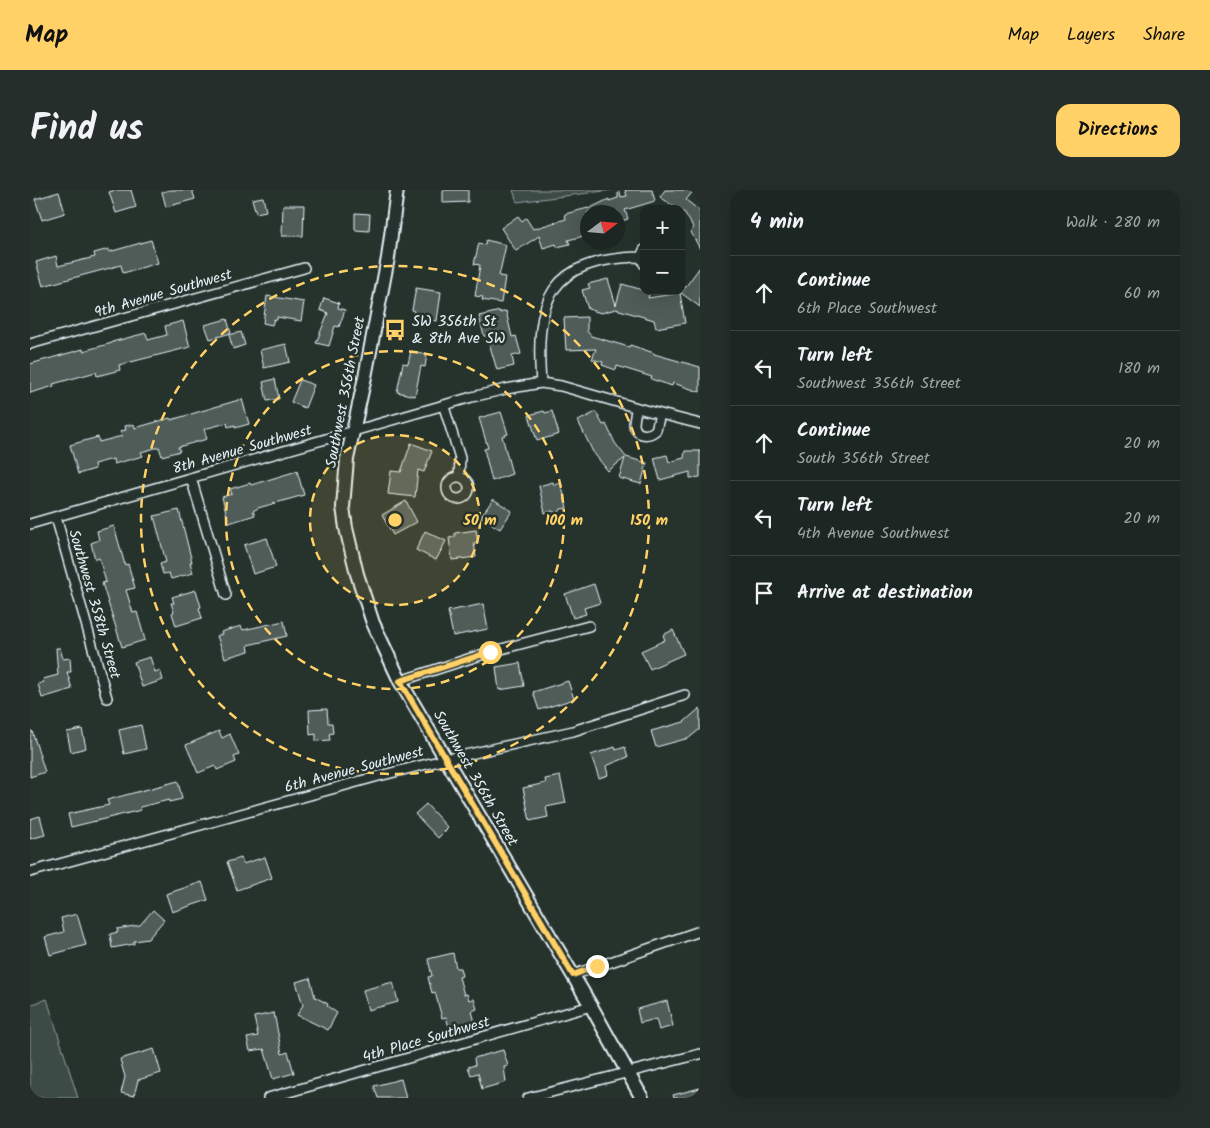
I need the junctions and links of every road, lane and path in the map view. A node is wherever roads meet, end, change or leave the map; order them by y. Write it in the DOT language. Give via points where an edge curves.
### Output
graph roads {
  1 [pos="397,190"];
  2 [pos="640,257"];
  3 [pos="304,268"];
  4 [pos="30,344"];
  5 [pos="541,383"];
  6 [pos="444,406"];
  7 [pos="636,408"];
  8 [pos="660,414"];
  9 [pos="700,424"];
  10 [pos="352,432"];
  11 [pos="459,477"];
  12 [pos="192,478"];
  13 [pos="56,517"];
  14 [pos="30,524"];
  15 [pos="226,595"];
  16 [pos="589,626"];
  17 [pos="400,681"];
  18 [pos="685,695"];
  19 [pos="107,698"];
  20 [pos="447,759"];
  21 [pos="30,872"];
  22 [pos="700,931"];
  23 [pos="573,975"];
  24 [pos="591,1006"];
  25 [pos="700,1054"];
  26 [pos="628,1072"];
  27 [pos="268,1098"];
  28 [pos="528,1098"];
  29 [pos="642,1098"];
  1 -- 10 [label="main road, Southwest 356th Street" via="388,258"];
  2 -- 5 [label="street" via="586,267 554,288 546,304 540,334"];
  3 -- 4 [label="street, 9th Avenue Southwest"];
  5 -- 6 [label="street, 8th Avenue Southwest"];
  5 -- 7 [label="street, 8th Avenue Southwest"];
  6 -- 10 [label="street, 8th Avenue Southwest"];
  6 -- 11 [label="street" via="460,458"];
  7 -- 8 [label="street, 8th Avenue Southwest"];
  7 -- 8 [label="street" via="635,428 644,435 656,430"];
  8 -- 9 [label="street, 8th Avenue Southwest"];
  10 -- 12 [label="street, 8th Avenue Southwest"];
  10 -- 17 [label="main road, Southwest 356th Street" via="343,499 346,528 373,623"];
  12 -- 13 [label="street, 8th Avenue Southwest"];
  12 -- 15 [label="street"];
  13 -- 14 [label="street, 8th Avenue Southwest"];
  13 -- 19 [label="street, Southwest 358th Street"];
  16 -- 17 [label="street" via="490,652"];
  17 -- 20 [label="main road, Southwest 356th Street"];
  18 -- 20 [label="street, 6th Avenue Southwest" via="573,731"];
  20 -- 21 [label="street, 6th Avenue Southwest"];
  20 -- 23 [label="main road, Southwest 356th Street"];
  22 -- 23 [label="street"];
  23 -- 24 [label="main road, Southwest 356th Street"];
  24 -- 26 [label="main road, Southwest 356th Street"];
  24 -- 27 [label="street, 4th Place Southwest"];
  25 -- 26 [label="street"];
  26 -- 28 [label="street"];
  26 -- 29 [label="main road, Southwest 356th Street"];
}
